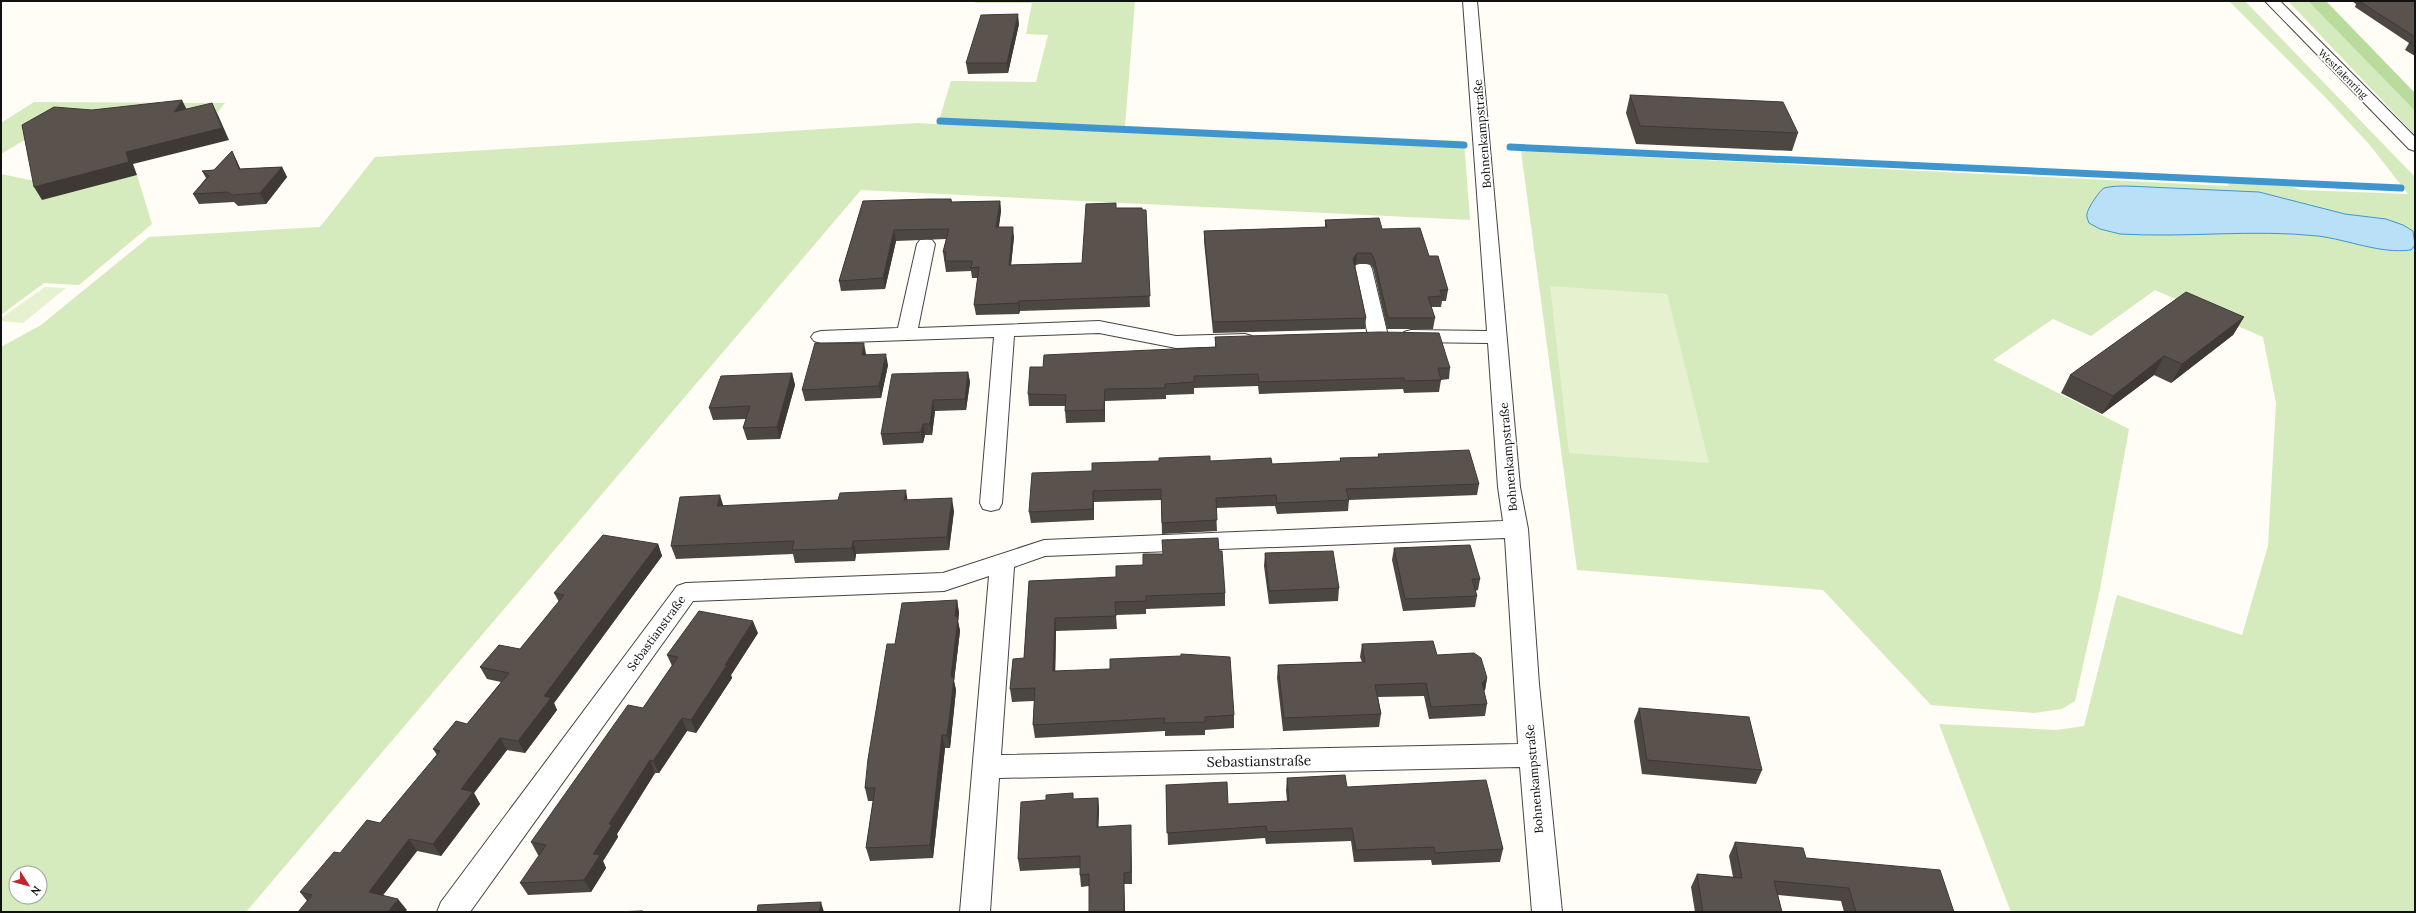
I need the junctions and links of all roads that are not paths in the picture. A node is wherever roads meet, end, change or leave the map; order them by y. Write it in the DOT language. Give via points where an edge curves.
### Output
graph roads {
  1 [pos="1470,1"];
  2 [pos="2272,1"];
  3 [pos="2415,146"];
  4 [pos="926,244"];
  5 [pos="1363,269"];
  6 [pos="1004,332"];
  7 [pos="906,333"];
  8 [pos="821,336"];
  9 [pos="1498,337"];
  10 [pos="1262,340"];
  11 [pos="991,503"];
  12 [pos="1516,529"];
  13 [pos="1002,562"];
  14 [pos="1532,755"];
  15 [pos="986,767"];
  16 [pos="452,912"];
  17 [pos="975,912"];
  18 [pos="1547,912"];
  1 -- 9 [label="street, Bohnenkampstraße"];
  2 -- 3 [label="street, Westfalenring"];
  4 -- 7 [label="street"];
  5 -- 9 [label="street" via="1370,336"];
  6 -- 7 [label="street"];
  6 -- 10 [label="street" via="1099,327 1176,342"];
  6 -- 11 [label="street"];
  7 -- 8 [label="street"];
  9 -- 12 [label="street, Bohnenkampstraße" via="1509,487"];
  12 -- 13 [label="street, Sebastianstraße" via="1044,548"];
  12 -- 14 [label="street, Bohnenkampstraße"];
  13 -- 15 [label="street"];
  13 -- 16 [label="street, Sebastianstraße" via="944,582 686,592"];
  14 -- 15 [label="street, Sebastianstraße"];
  14 -- 18 [label="street, Bohnenkampstraße"];
  15 -- 17 [label="street"];
}
